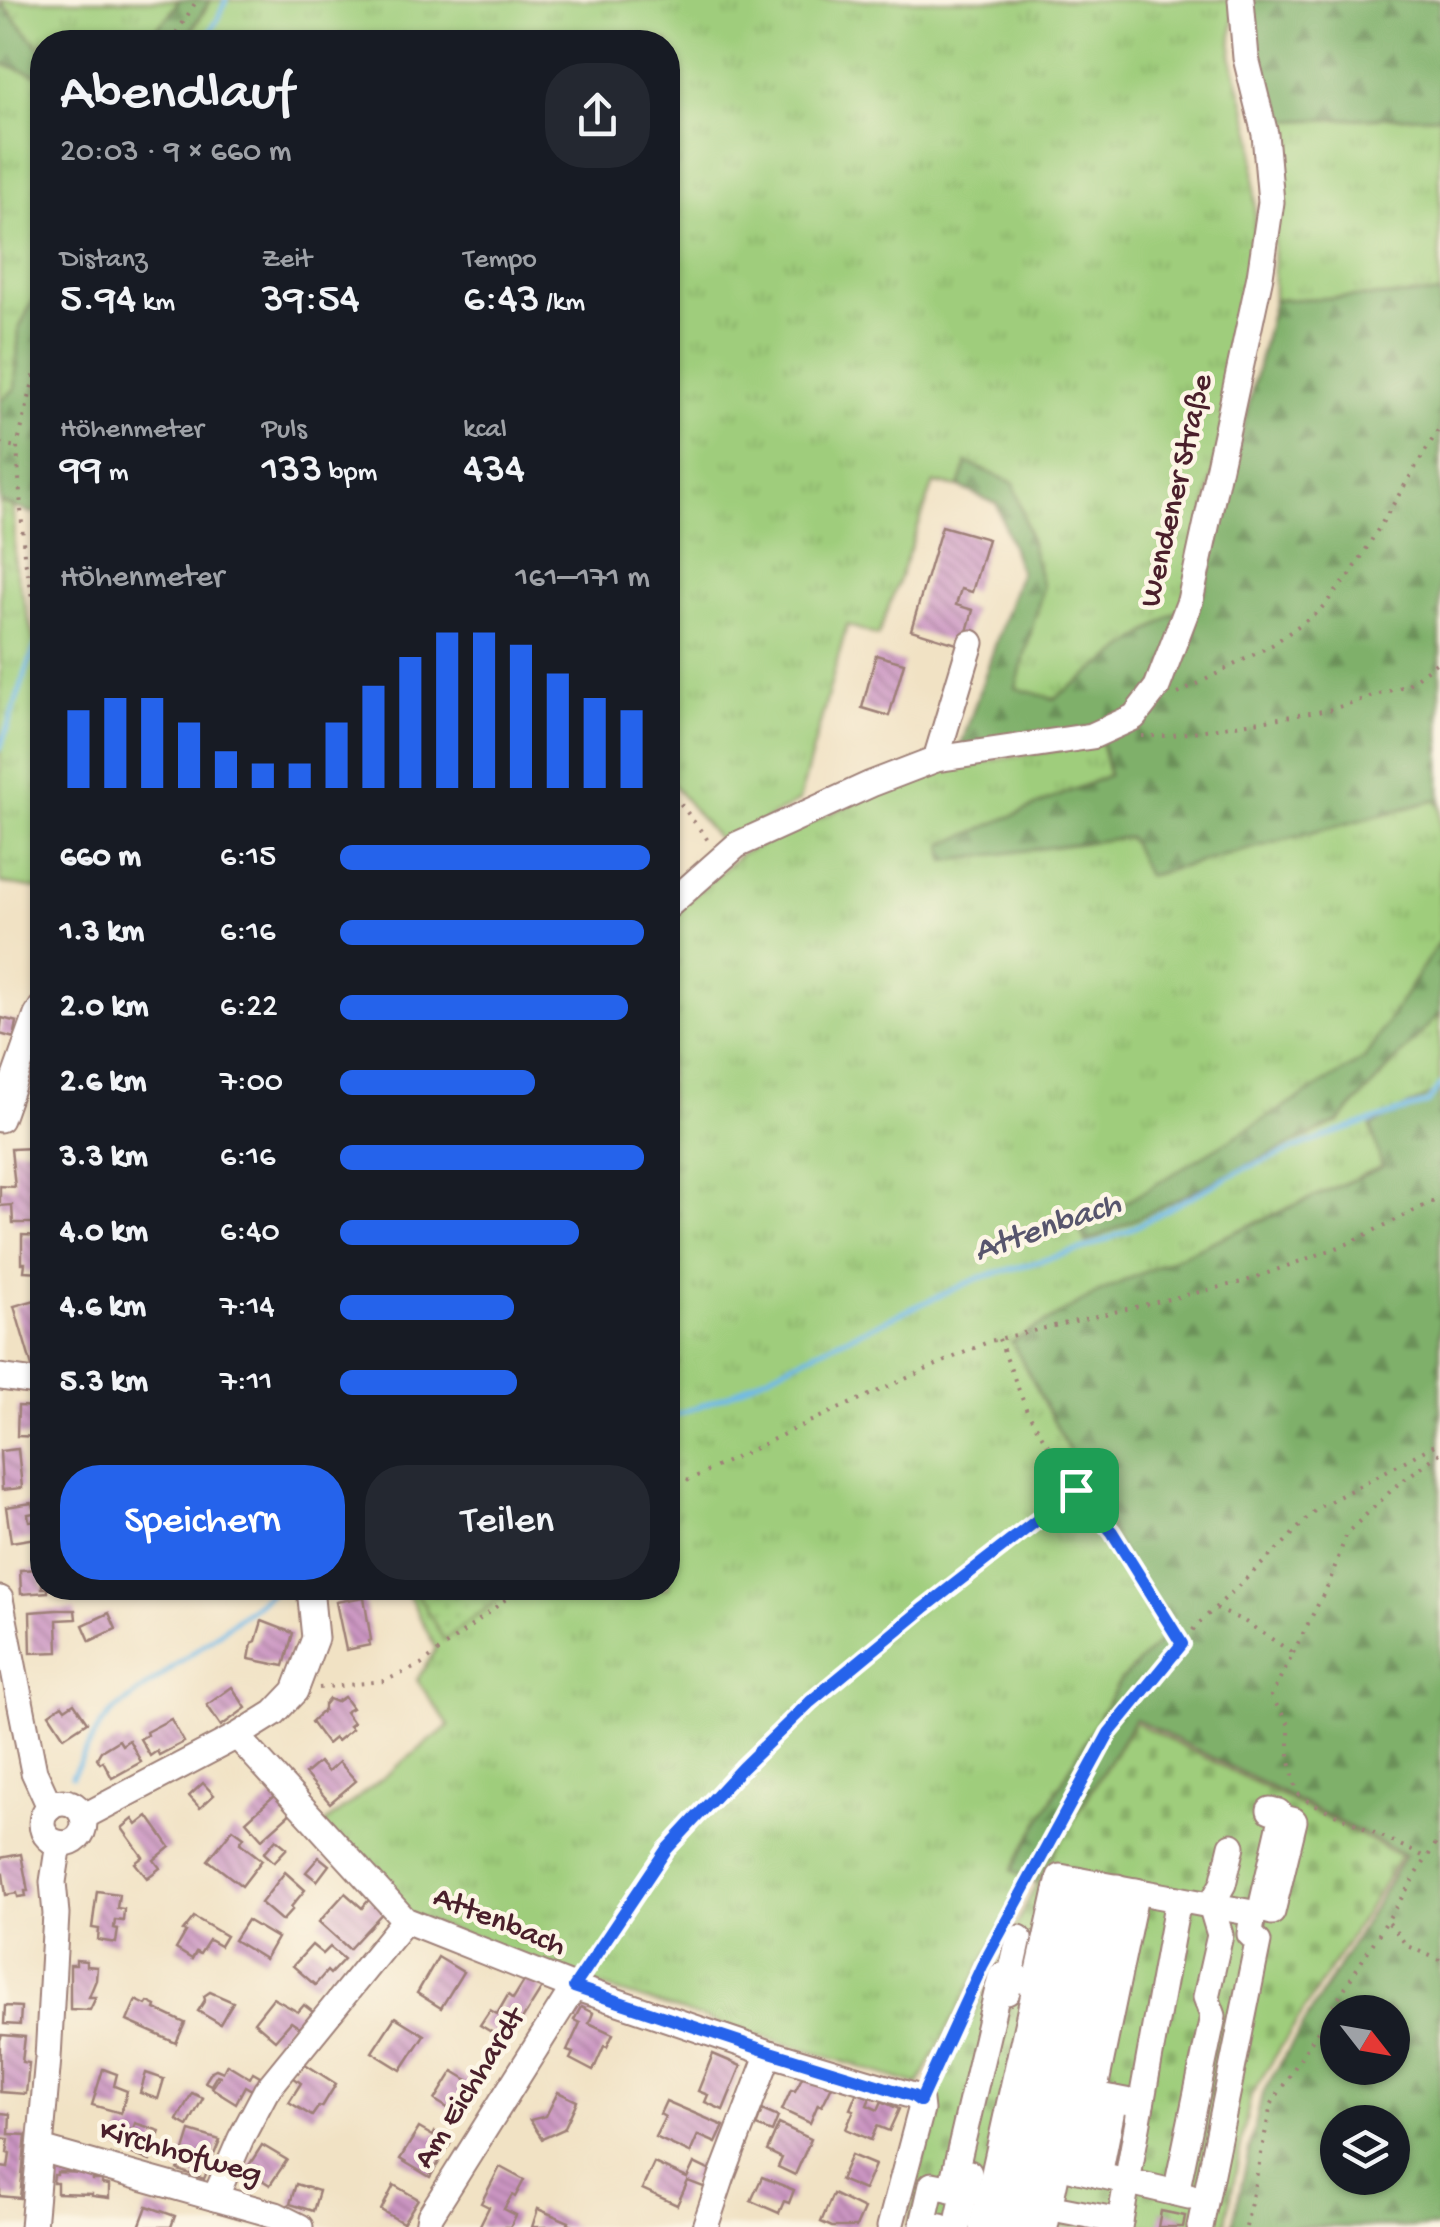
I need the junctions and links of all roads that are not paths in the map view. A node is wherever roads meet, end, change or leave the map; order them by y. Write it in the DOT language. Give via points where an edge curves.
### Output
graph roads {
  1 [pos="1241,0"];
  2 [pos="971,643"];
  3 [pos="936,760"];
  4 [pos="680,895"];
  5 [pos="30,1035"];
  6 [pos="0,1119"];
  7 [pos="0,1377"];
  8 [pos="30,1381"];
  9 [pos="0,1599"];
  10 [pos="311,1600"];
  11 [pos="237,1736"];
  12 [pos="50,1806"];
  13 [pos="1274,1810"];
  14 [pos="83,1816"];
  15 [pos="59,1844"];
  16 [pos="1093,1882"];
  17 [pos="1171,1897"];
  18 [pos="1246,1916"];
  19 [pos="405,1920"];
  20 [pos="1020,1938"];
  21 [pos="574,1987"];
  22 [pos="1056,1987"];
  23 [pos="1213,2016"];
  24 [pos="981,2019"];
  25 [pos="1241,2022"];
  26 [pos="770,2052"];
  27 [pos="1053,2087"];
  28 [pos="41,2149"];
  29 [pos="1082,2171"];
  30 [pos="1176,2193"];
  31 [pos="216,2198"];
  32 [pos="1205,2200"];
  33 [pos="1038,2211"];
  34 [pos="1120,2224"];
  35 [pos="34,2227"];
  36 [pos="300,2227"];
  37 [pos="428,2227"];
  38 [pos="705,2227"];
  39 [pos="890,2227"];
  40 [pos="941,2227"];
  41 [pos="957,2227"];
  42 [pos="967,2227"];
  43 [pos="982,2227"];
  44 [pos="992,2227"];
  45 [pos="1006,2227"];
  46 [pos="1200,2227"];
  1 -- 3 [label="street, Wendener Straße" via="1272,202 1190,601 1156,687 1134,718 1092,736"];
  2 -- 3 [label="street"];
  3 -- 4 [label="street, Wendener Straße" via="737,845"];
  5 -- 6 [label="street"];
  7 -- 8 [label="street"];
  9 -- 12 [label="street" via="34,1772"];
  10 -- 11 [label="street" via="315,1638 295,1691 274,1714"];
  11 -- 14 [label="street"];
  11 -- 19 [label="street, Attenbach"];
  12 -- 14 [label="street" via="69,1803"];
  12 -- 15 [label="street" via="43,1830"];
  13 -- 18 [label="street"];
  14 -- 15 [label="street" via="78,1836"];
  15 -- 28 [label="street"];
  16 -- 17 [label="street"];
  16 -- 22 [label="street"];
  16 -- 22 [label="street"];
  17 -- 18 [label="street"];
  17 -- 27 [label="street"];
  18 -- 23 [label="street" via="1220,1935 1206,1997"];
  18 -- 25 [label="street"];
  19 -- 21 [label="street, Attenbach"];
  19 -- 31 [label="street" via="266,2091"];
  20 -- 22 [label="street"];
  21 -- 26 [label="street, Attenbach"];
  21 -- 37 [label="street, Am Eichhardt"];
  22 -- 27 [label="street"];
  22 -- 27 [label="street"];
  22 -- 27 [label="street"];
  23 -- 25 [label="street"];
  23 -- 30 [label="street"];
  24 -- 27 [label="street"];
  25 -- 32 [label="street"];
  26 -- 38 [label="street"];
  26 -- 39 [label="street, Attenbach" via="920,2101"];
  27 -- 29 [label="street"];
  27 -- 29 [label="street"];
  27 -- 33 [label="street"];
  27 -- 33 [label="street"];
  27 -- 33 [label="street"];
  28 -- 31 [label="street, Kirchhofweg"];
  28 -- 35 [label="street"];
  29 -- 30 [label="street"];
  29 -- 33 [label="street"];
  29 -- 34 [label="street"];
  30 -- 32 [label="street"];
  31 -- 36 [label="street, Kirchhofweg"];
  32 -- 46 [label="street"];
  33 -- 34 [label="street"];
  33 -- 40 [label="street" via="932,2185 923,2224"];
  33 -- 41 [label="street"];
  33 -- 42 [label="street"];
  33 -- 43 [label="street"];
  33 -- 44 [label="street"];
  33 -- 45 [label="street"];
}
